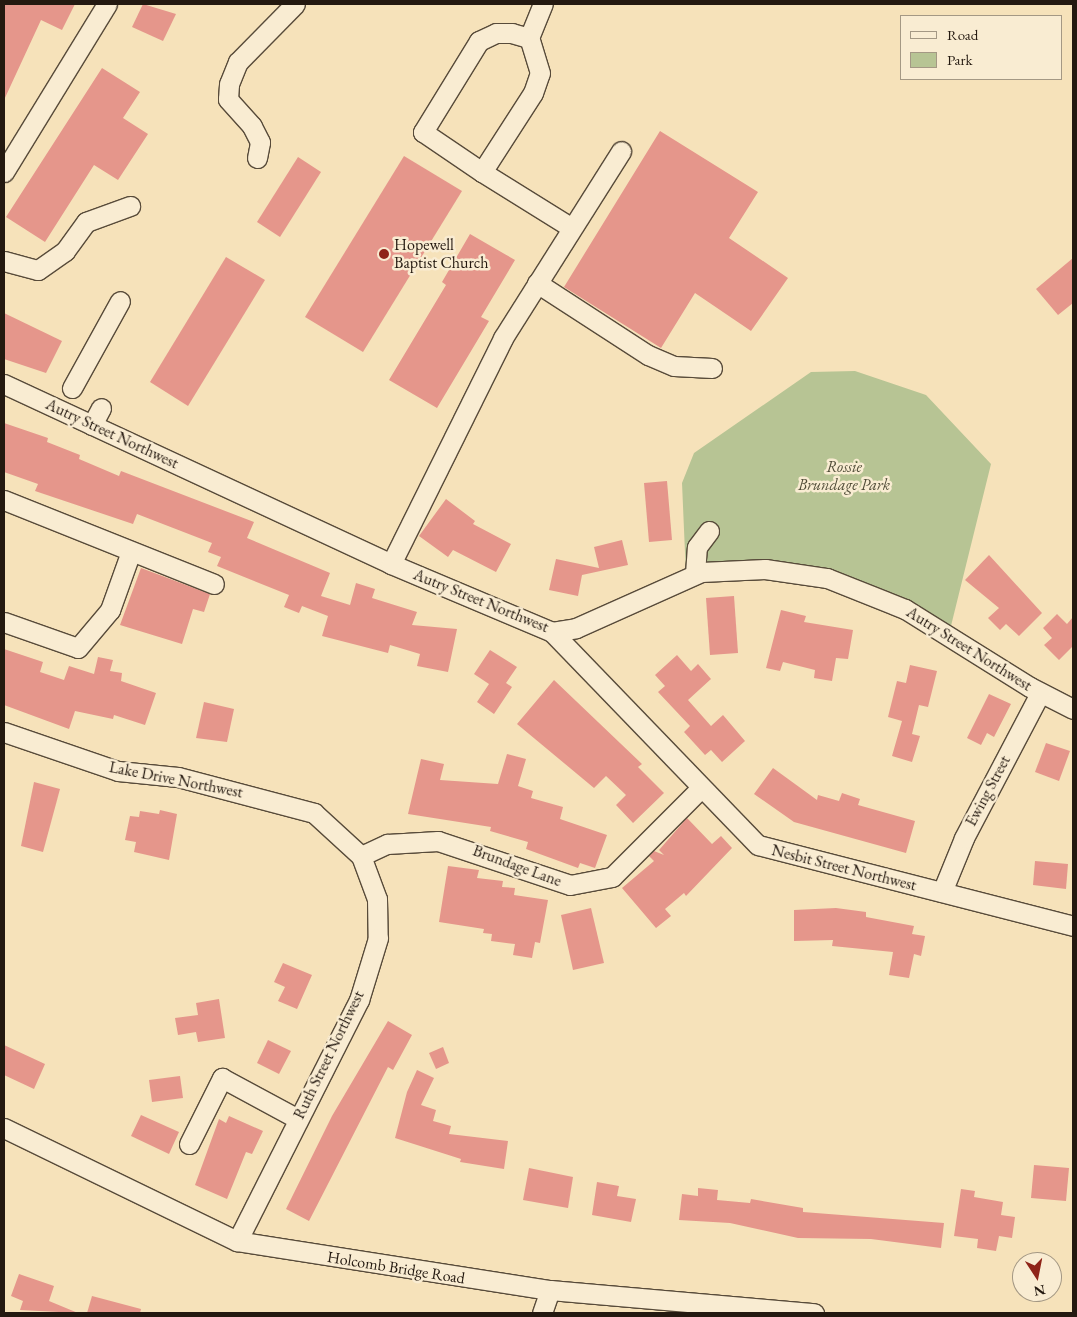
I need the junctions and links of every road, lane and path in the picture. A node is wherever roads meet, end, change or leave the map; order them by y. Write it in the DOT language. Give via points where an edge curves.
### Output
graph roads {
  1 [pos="107,4"];
  2 [pos="295,4"];
  3 [pos="543,4"];
  4 [pos="529,38"];
  5 [pos="621,151"];
  6 [pos="257,158"];
  7 [pos="4,172"];
  8 [pos="482,172"];
  9 [pos="130,206"];
  10 [pos="572,228"];
  11 [pos="4,261"];
  12 [pos="537,283"];
  13 [pos="120,301"];
  14 [pos="712,368"];
  15 [pos="4,384"];
  16 [pos="72,388"];
  17 [pos="102,408"];
  18 [pos="92,425"];
  19 [pos="4,500"];
  20 [pos="709,531"];
  21 [pos="130,554"];
  22 [pos="392,564"];
  23 [pos="696,574"];
  24 [pos="214,584"];
  25 [pos="4,622"];
  26 [pos="552,632"];
  27 [pos="1040,693"];
  28 [pos="1073,709"];
  29 [pos="4,732"];
  30 [pos="700,789"];
  31 [pos="342,838"];
  32 [pos="362,856"];
  33 [pos="942,892"];
  34 [pos="1073,926"];
  35 [pos="298,1119"];
  36 [pos="4,1128"];
  37 [pos="189,1144"];
  38 [pos="237,1242"];
  39 [pos="550,1290"];
  40 [pos="732,1310"];
  41 [pos="542,1313"];
  42 [pos="814,1313"];
  1 -- 7 [label="street"];
  2 -- 6 [label="street" via="238,62 230,84 228,99 236,112 252,126 260,142"];
  3 -- 4 [label="street"];
  4 -- 8 [label="street" via="540,73 533,93"];
  4 -- 8 [label="street" via="496,33 479,41 423,132"];
  5 -- 10 [label="street"];
  8 -- 10 [label="street"];
  9 -- 11 [label="street" via="86,222 65,251 38,270"];
  10 -- 12 [label="street"];
  12 -- 14 [label="street" via="648,355 674,366"];
  12 -- 22 [label="street" via="461,416"];
  13 -- 16 [label="street"];
  15 -- 18 [label="street, Autry Street Northwest"];
  17 -- 18 [label="street"];
  18 -- 22 [label="street, Autry Street Northwest"];
  19 -- 21 [label="street"];
  20 -- 23 [label="street" via="697,547"];
  21 -- 24 [label="street"];
  21 -- 25 [label="street" via="110,610 78,648"];
  22 -- 26 [label="street, Autry Street Northwest"];
  23 -- 26 [label="street, Autry Street Northwest" via="585,624"];
  23 -- 27 [label="street, Autry Street Northwest" via="765,569 827,578 905,609"];
  26 -- 30 [label="street, Nesbit Street Northwest"];
  27 -- 28 [label="street, Autry Street Northwest"];
  27 -- 33 [label="street, Ewing Street" via="964,838"];
  29 -- 31 [label="street, Lake Drive Northwest" via="118,771 178,777 314,813"];
  30 -- 32 [label="street, Brundage Lane" via="612,877 570,885 438,840 387,844"];
  30 -- 33 [label="street, Nesbit Street Northwest" via="748,836 769,850"];
  31 -- 32 [label="street, Ruth Street Northwest"];
  32 -- 35 [label="street, Ruth Street Northwest" via="377,899 378,938 359,1000"];
  33 -- 34 [label="street, Nesbit Street Northwest"];
  35 -- 37 [label="street" via="222,1078"];
  35 -- 38 [label="street, Ruth Street Northwest"];
  36 -- 38 [label="street, Holcomb Bridge Road"];
  38 -- 39 [label="street, Holcomb Bridge Road"];
  39 -- 40 [label="street, Holcomb Bridge Road"];
  39 -- 41 [label="street"];
  40 -- 42 [label="street, Holcomb Bridge Road"];
}
